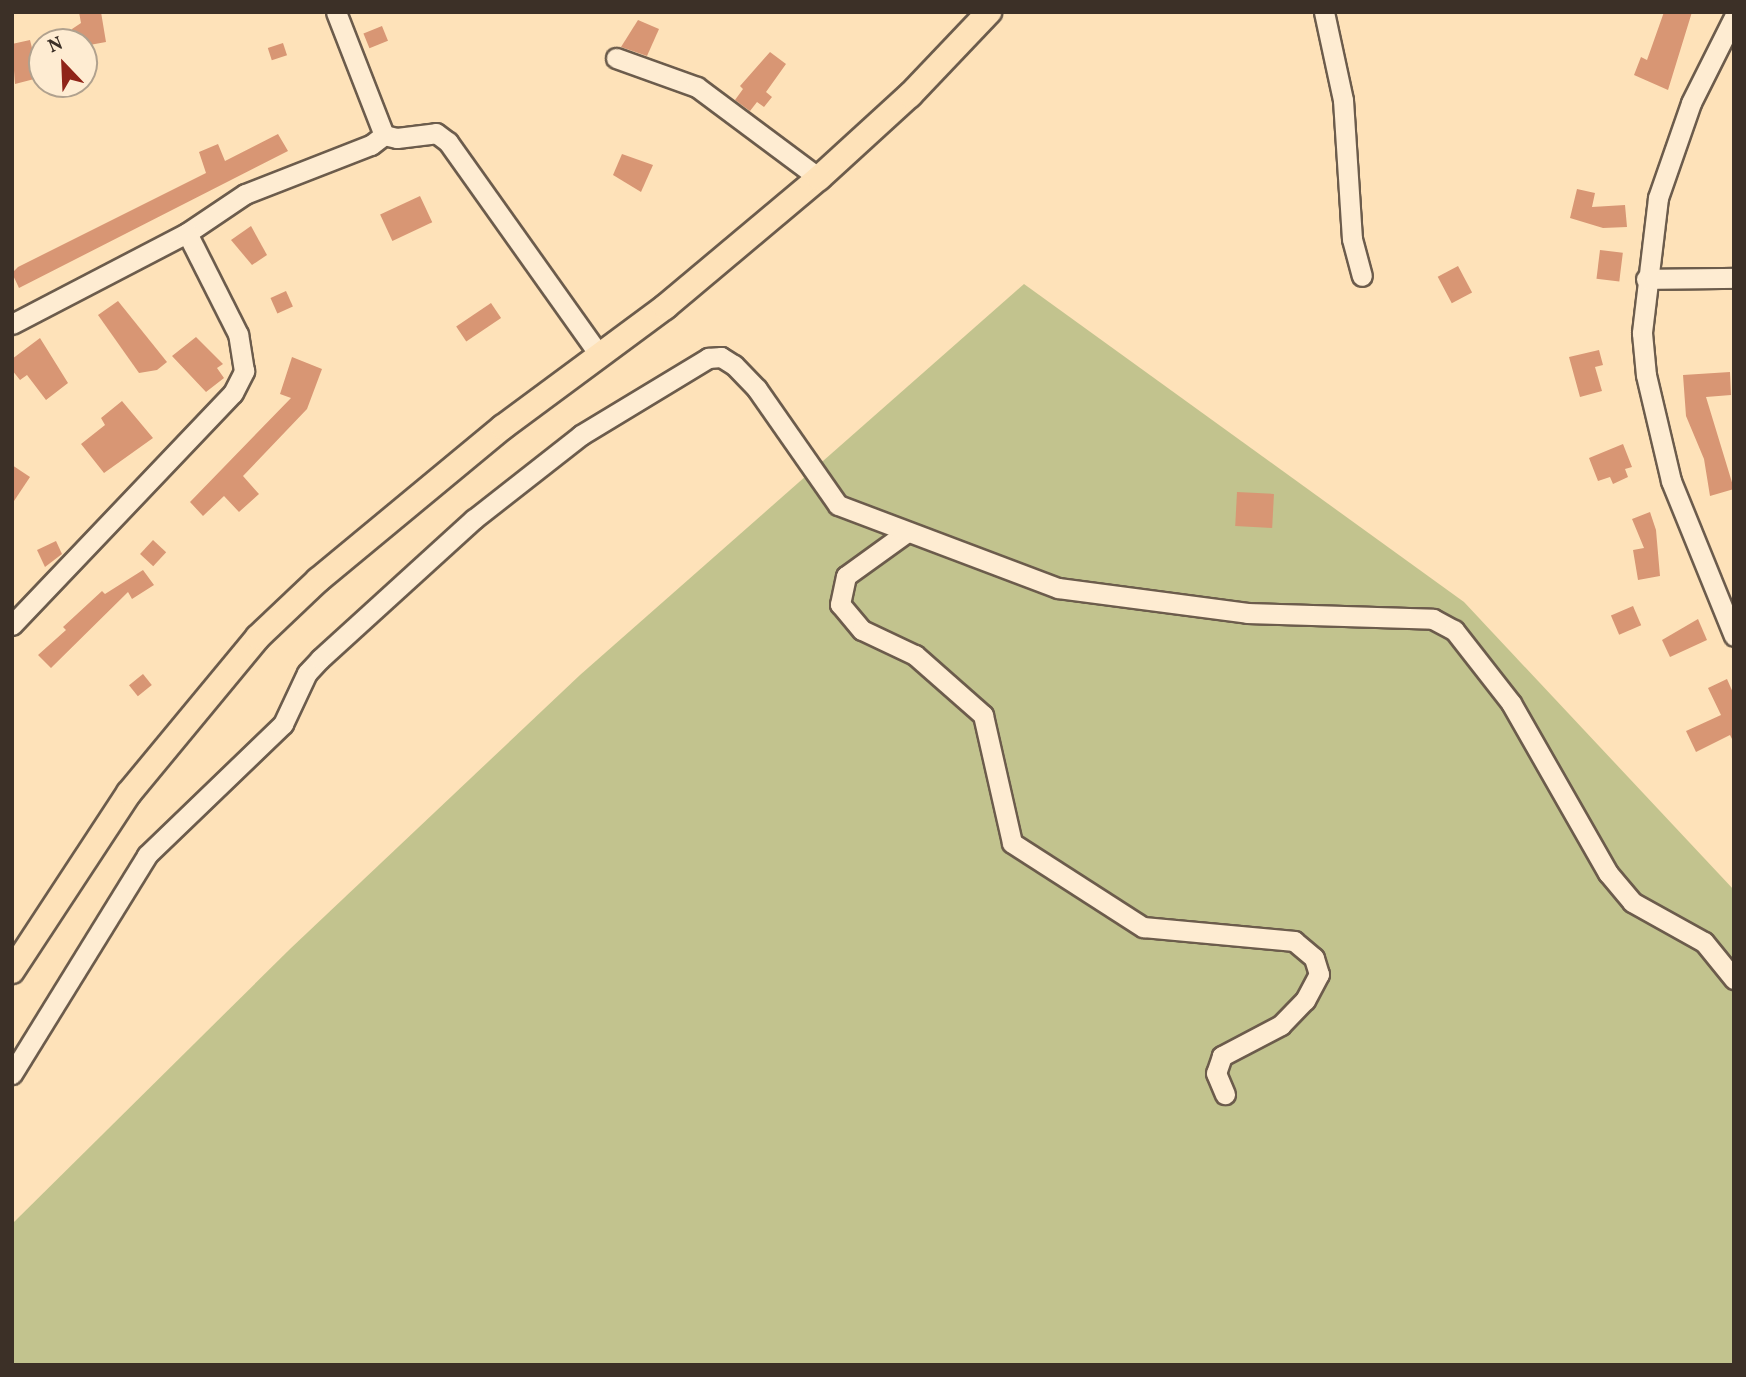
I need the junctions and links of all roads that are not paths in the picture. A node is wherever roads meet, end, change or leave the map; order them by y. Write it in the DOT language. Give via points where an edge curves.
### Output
graph roads {
  1 [pos="336,12"];
  2 [pos="1324,12"];
  3 [pos="986,13"];
  4 [pos="1734,17"];
  5 [pos="616,58"];
  6 [pos="384,135"];
  7 [pos="819,178"];
  8 [pos="187,233"];
  9 [pos="1362,276"];
  10 [pos="1734,278"];
  11 [pos="1646,279"];
  12 [pos="12,324"];
  13 [pos="600,356"];
  14 [pos="907,532"];
  15 [pos="12,625"];
  16 [pos="1734,636"];
  17 [pos="12,971"];
  18 [pos="1734,979"];
  19 [pos="12,1074"];
  20 [pos="1226,1094"];
  1 -- 6 [label="street"];
  2 -- 9 [label="street" via="1343,100 1352,239"];
  3 -- 7 [label="main road" via="910,95"];
  4 -- 11 [label="street" via="1691,103 1671,158 1658,198"];
  5 -- 7 [label="street" via="696,87"];
  6 -- 8 [label="street" via="371,145 245,194"];
  6 -- 13 [label="street" via="436,133 448,142"];
  7 -- 13 [label="main road"];
  8 -- 12 [label="street"];
  8 -- 15 [label="street" via="239,334 243,371 233,393"];
  10 -- 11 [label="street"];
  11 -- 16 [label="street" via="1642,333 1660,442 1698,555"];
  13 -- 17 [label="main road" via="471,453 258,637 129,793"];
  14 -- 18 [label="street" via="1058,588 1247,612 1433,619 1444,624 1454,630 1511,703 1608,873 1632,902 1703,942"];
  14 -- 19 [label="street" via="838,505 757,389 734,365 708,358 674,378 581,435 474,519 307,673 283,724 147,855"];
  14 -- 20 [label="street" via="846,576 840,604 862,630 915,655 983,715 1012,844 1143,926 1294,941 1314,958 1319,974 1282,1025 1222,1056 1216,1073"];
}
